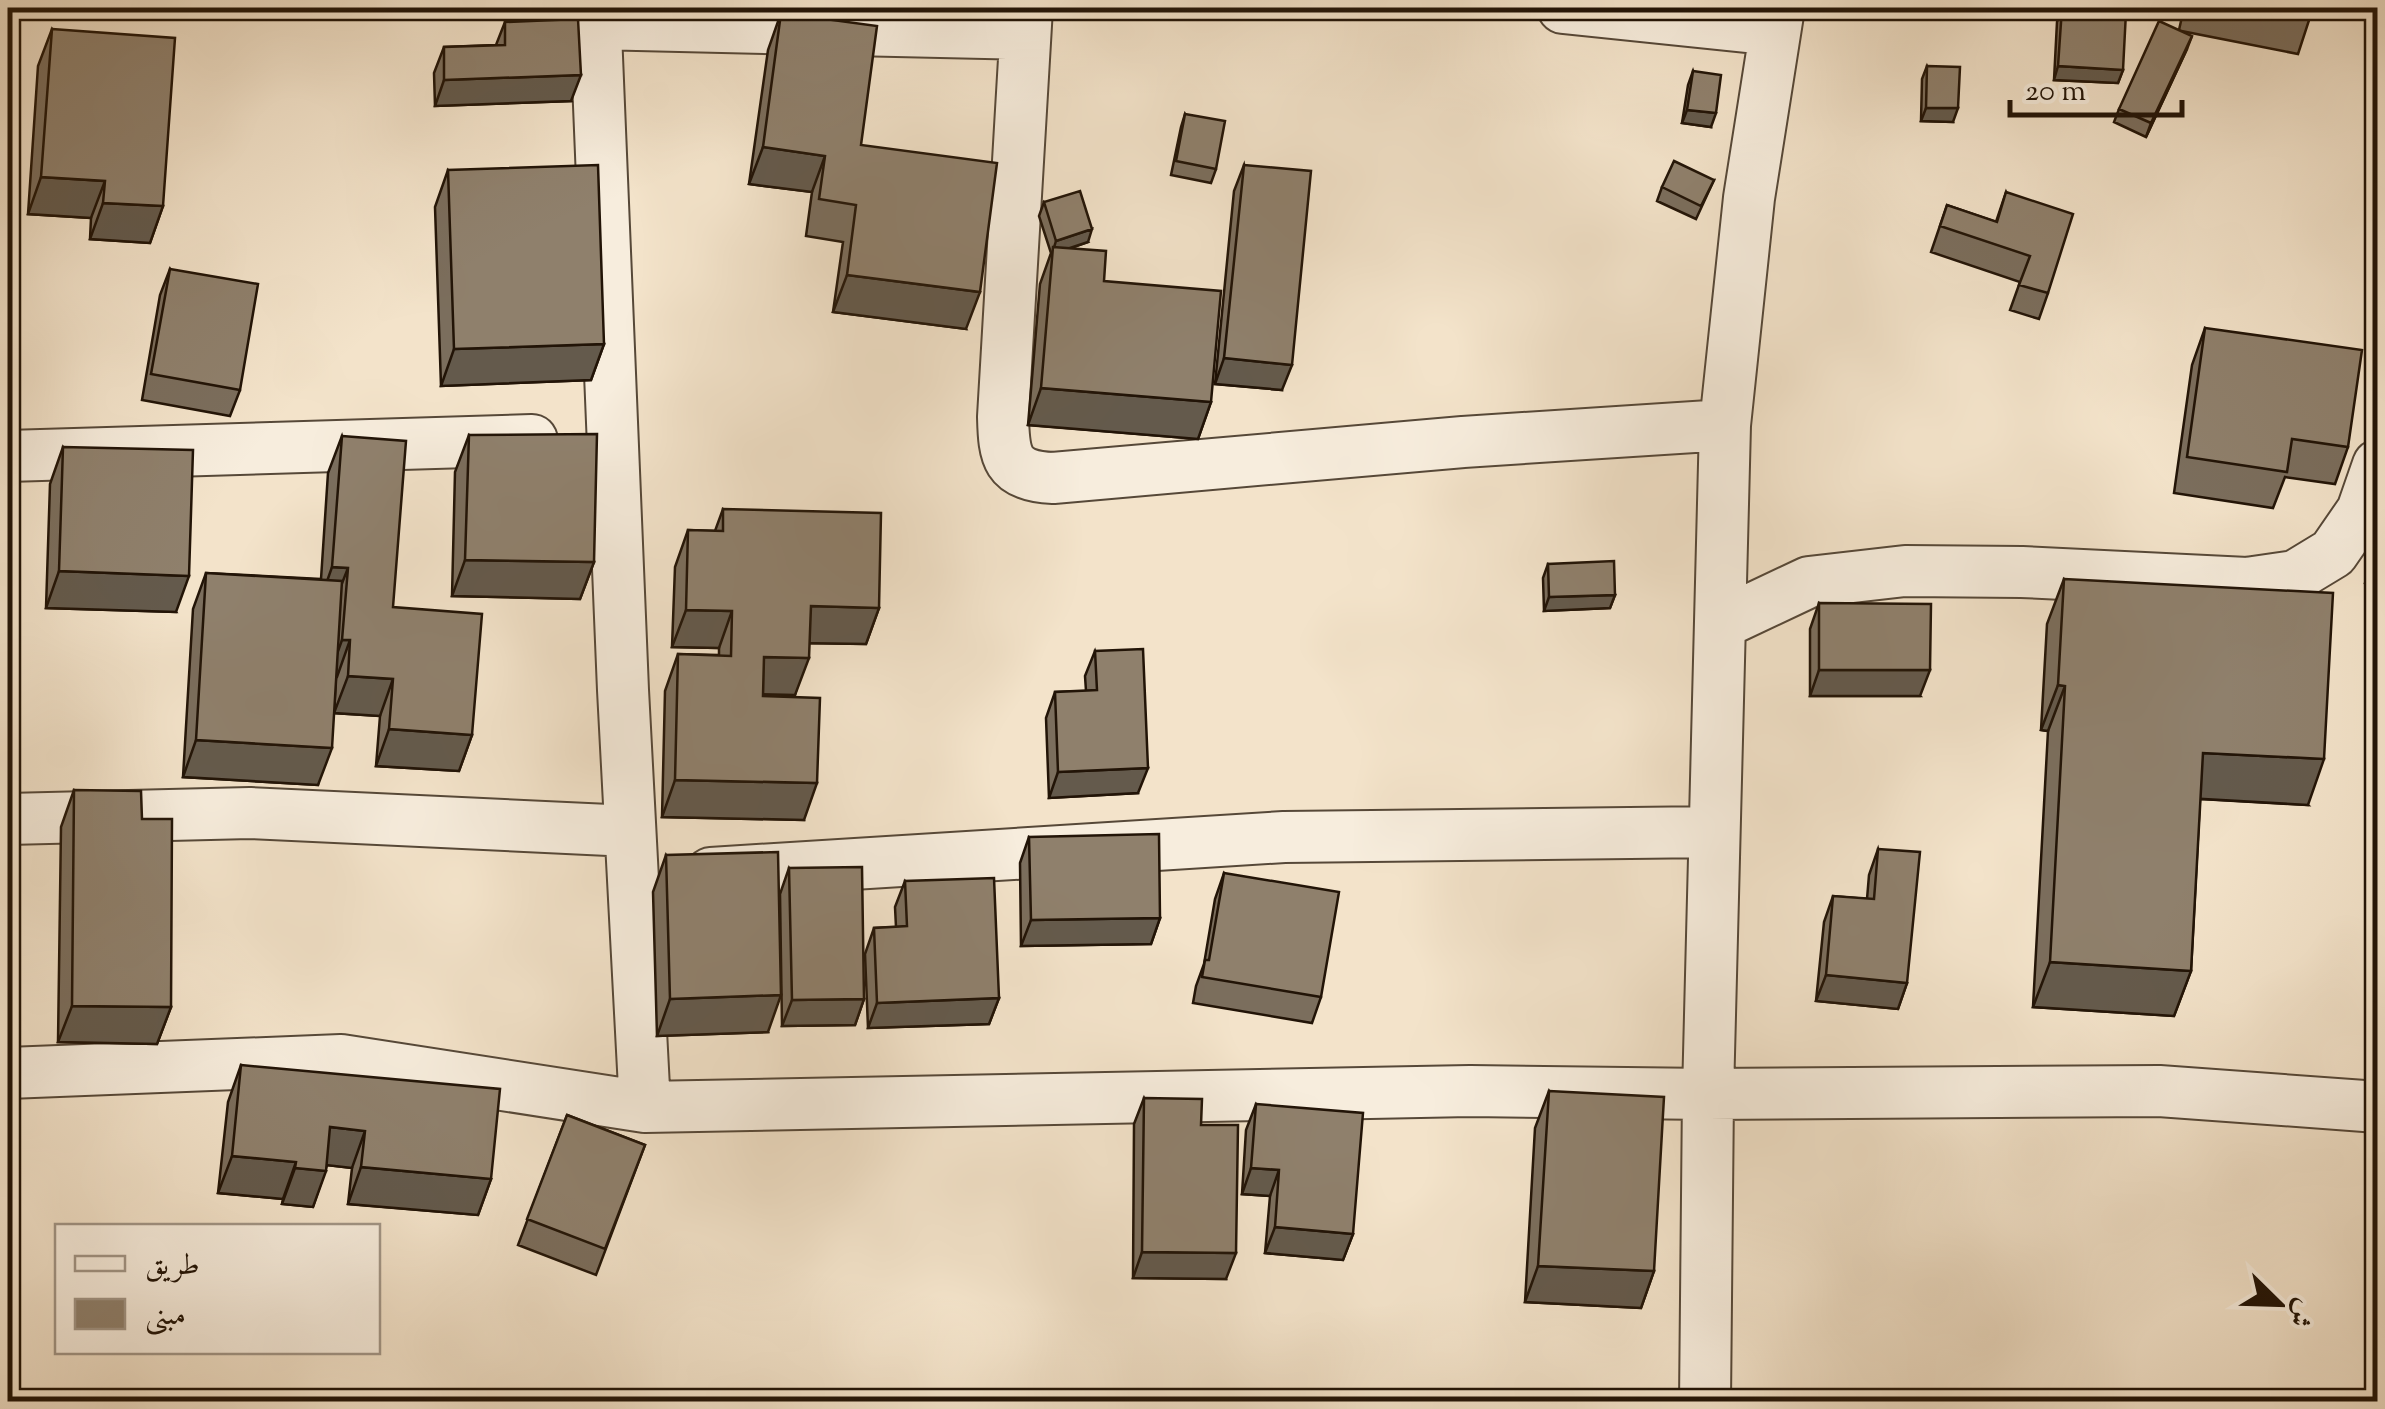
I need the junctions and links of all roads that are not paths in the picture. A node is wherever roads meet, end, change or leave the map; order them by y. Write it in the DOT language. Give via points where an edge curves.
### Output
graph roads {
  1 [pos="1564,8"];
  2 [pos="595,16"];
  3 [pos="1777,19"];
  4 [pos="1026,21"];
  5 [pos="1725,425"];
  6 [pos="612,437"];
  7 [pos="8,456"];
  8 [pos="2378,465"];
  9 [pos="1720,624"];
  10 [pos="8,819"];
  11 [pos="1714,832"];
  12 [pos="631,855"];
  13 [pos="8,1073"];
  14 [pos="1708,1094"];
  15 [pos="2378,1107"];
  16 [pos="645,1108"];
  17 [pos="1704,1402"];
  1 -- 3 [label="street"];
  2 -- 4 [label="street"];
  2 -- 6 [label="street"];
  3 -- 5 [label="street" via="1749,198"];
  4 -- 5 [label="street" via="1003,417 1004,452 1023,471 1052,478"];
  5 -- 9 [label="street"];
  6 -- 7 [label="street"];
  6 -- 12 [label="street"];
  8 -- 9 [label="street" via="2362,511 2333,553 2295,576 2247,583 1905,570 1809,582"];
  9 -- 11 [label="street"];
  10 -- 12 [label="street" via="250,813"];
  11 -- 12 [label="street" via="1284,836"];
  11 -- 14 [label="street"];
  12 -- 16 [label="street"];
  13 -- 16 [label="street" via="341,1060"];
  14 -- 15 [label="street" via="2159,1091"];
  14 -- 16 [label="street" via="1470,1091"];
  14 -- 17 [label="street"];
}
